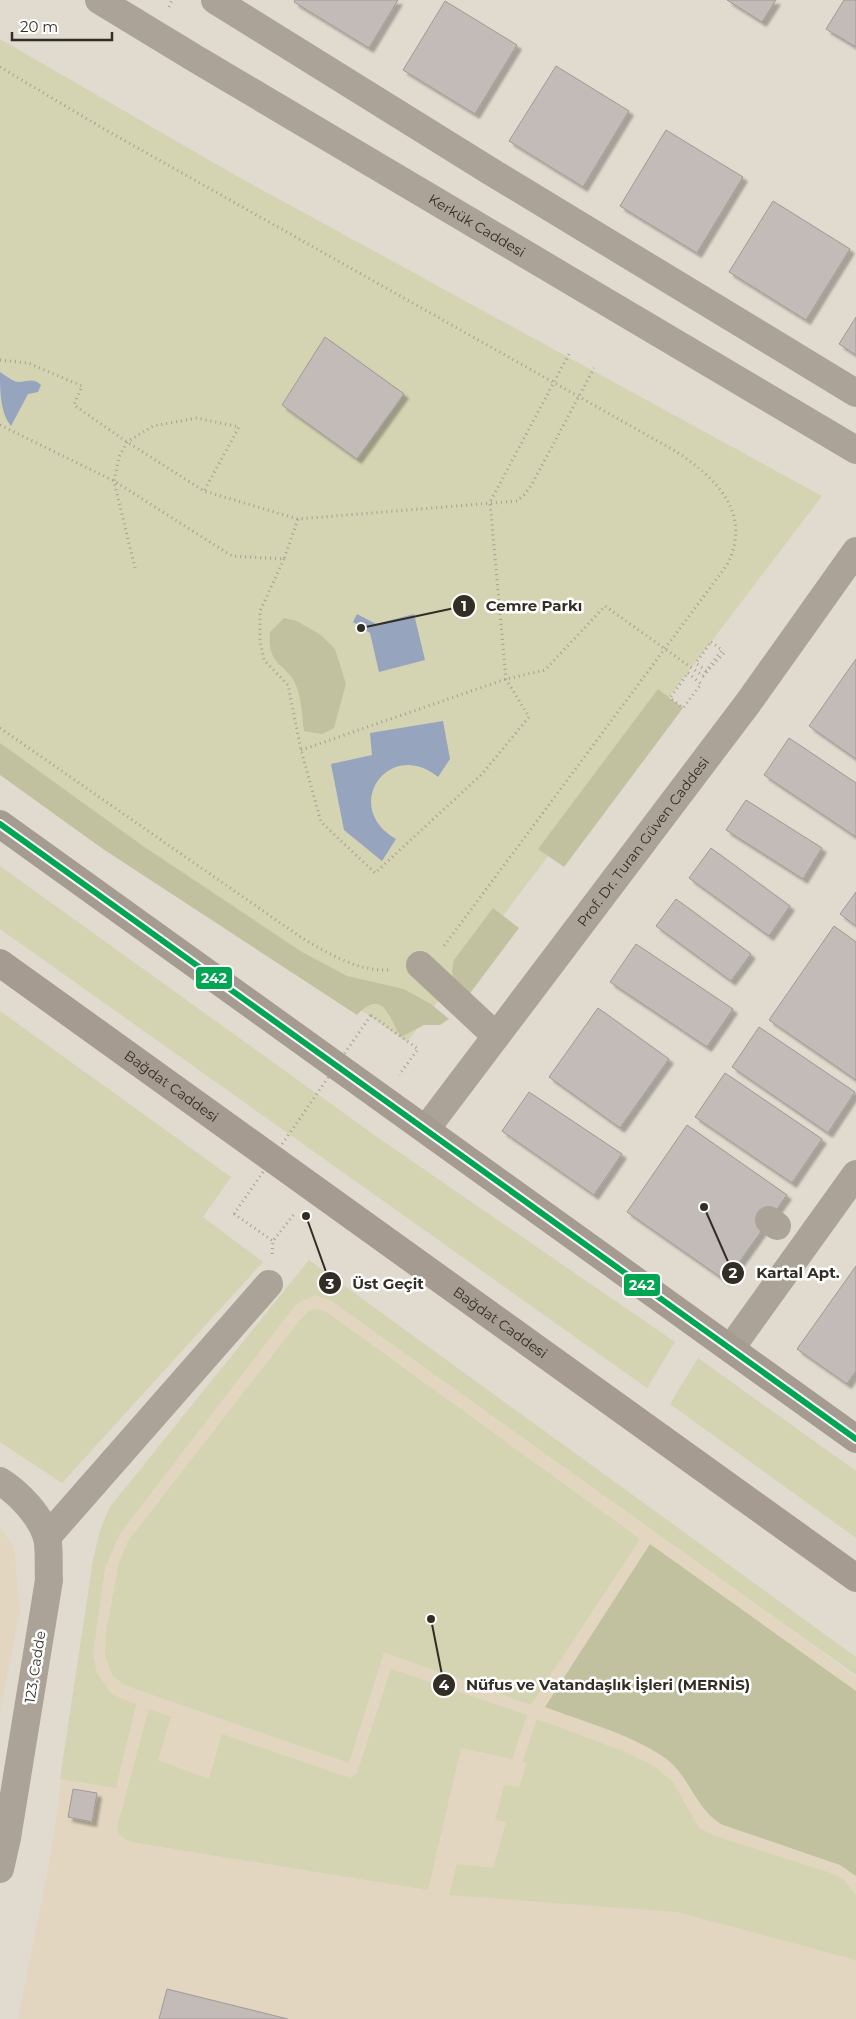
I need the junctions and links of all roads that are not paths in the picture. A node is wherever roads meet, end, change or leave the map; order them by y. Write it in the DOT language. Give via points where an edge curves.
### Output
graph roads {
  1 [pos="100,0"];
  2 [pos="224,2"];
  3 [pos="856,393"];
  4 [pos="856,450"];
  5 [pos="856,550"];
  6 [pos="0,824"];
  7 [pos="0,963"];
  8 [pos="420,965"];
  9 [pos="496,1036"];
  10 [pos="426,1129"];
  11 [pos="856,1174"];
  12 [pos="269,1284"];
  13 [pos="731,1348"];
  14 [pos="856,1439"];
  15 [pos="0,1480"];
  16 [pos="47,1537"];
  17 [pos="856,1578"];
  18 [pos="0,1869"];
  1 -- 4 [label="street, Kerkük Caddesi"];
  2 -- 3 [label="street" via="490,171"];
  5 -- 9 [label="street, Prof. Dr. Turan Güven Caddesi" via="748,703"];
  6 -- 10 [label="main road"];
  7 -- 17 [label="main road, Bağdat Caddesi"];
  8 -- 9 [label="street"];
  9 -- 10 [label="street, Prof. Dr. Turan Güven Caddesi"];
  10 -- 13 [label="main road"];
  11 -- 13 [label="street"];
  12 -- 16 [label="street"];
  13 -- 14 [label="main road"];
  15 -- 16 [label="street, 123. Cadde" via="12,1488 34,1513"];
  16 -- 18 [label="street, 123. Cadde" via="49,1580"];
}
